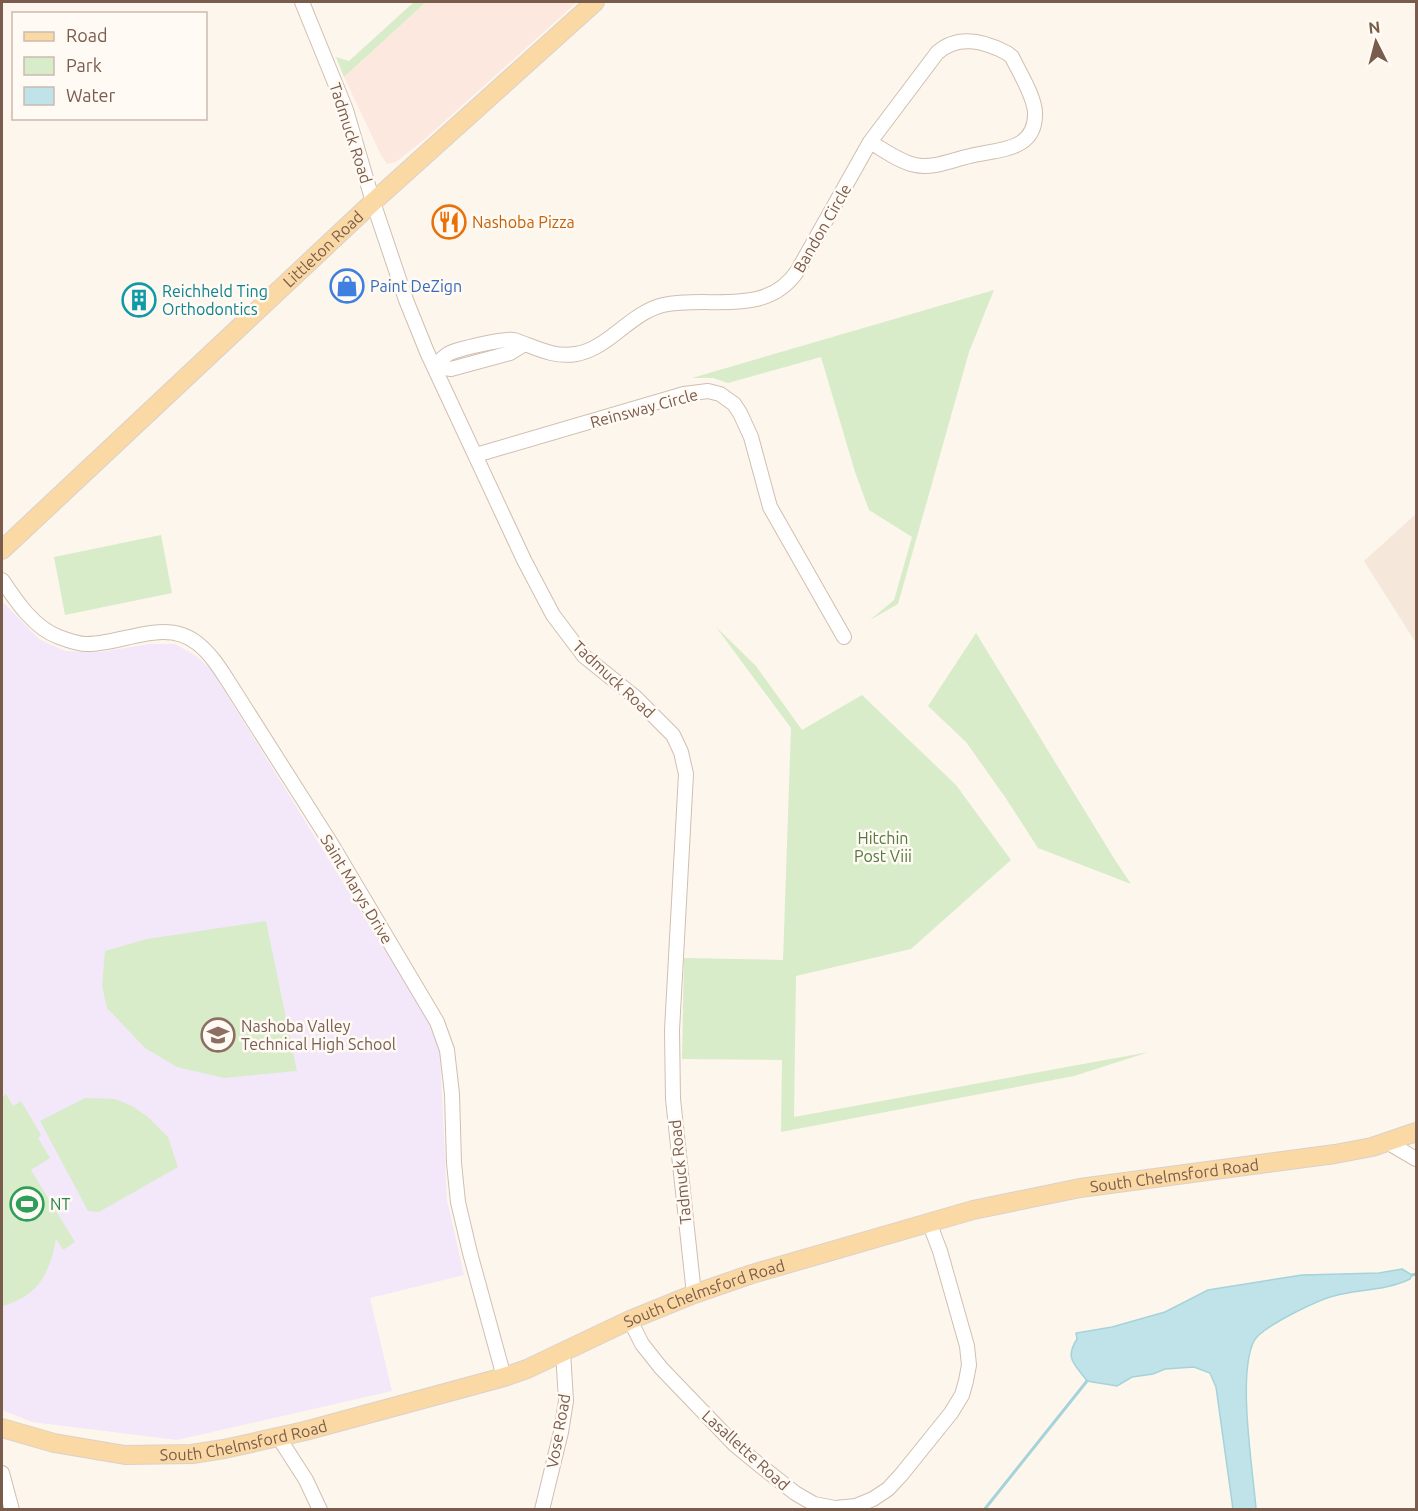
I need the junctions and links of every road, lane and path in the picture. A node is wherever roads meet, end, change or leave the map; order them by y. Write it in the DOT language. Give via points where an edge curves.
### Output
graph roads {
  1 [pos="302,2"];
  2 [pos="596,2"];
  3 [pos="870,142"];
  4 [pos="373,202"];
  5 [pos="434,366"];
  6 [pos="476,455"];
  7 [pos="2,550"];
  8 [pos="2,580"];
  9 [pos="844,637"];
  10 [pos="1416,1132"];
  11 [pos="1387,1142"];
  12 [pos="1416,1159"];
  13 [pos="929,1222"];
  14 [pos="694,1294"];
  15 [pos="630,1320"];
  16 [pos="563,1351"];
  17 [pos="504,1377"];
  18 [pos="2,1428"];
  19 [pos="279,1438"];
  20 [pos="2,1473"];
  21 [pos="12,1509"];
  22 [pos="320,1509"];
  23 [pos="542,1509"];
  1 -- 4 [label="street, Tadmuck Road" via="346,110"];
  2 -- 4 [label="main road, Littleton Road"];
  3 -- 3 [label="street, Bandon Circle" via="918,166 1006,150 1030,133 1035,119 1034,104 1012,57 1001,50 961,40 952,42 937,53"];
  3 -- 5 [label="street, Bandon Circle" via="798,270 777,292 745,301 662,305 639,315 590,350 576,354 553,354 511,339 447,354"];
  4 -- 5 [label="street, Tadmuck Road" via="406,300"];
  4 -- 7 [label="main road, Littleton Road"];
  5 -- 6 [label="street, Tadmuck Road"];
  6 -- 9 [label="street, Reinsway Circle" via="684,394 720,394 740,413 751,437 770,507"];
  6 -- 14 [label="street, Tadmuck Road" via="553,615 584,656 635,697 673,735 681,752 686,774 672,1030 673,1099"];
  8 -- 17 [label="street, Saint Marys Drive" via="21,608 57,637 84,645 171,632 195,641 212,656 332,845 437,1022 447,1050 458,1202"];
  10 -- 11 [label="main road, South Chelmsford Road"];
  11 -- 12 [label="street"];
  11 -- 13 [label="main road, South Chelmsford Road" via="1293,1161 1080,1188"];
  13 -- 14 [label="main road, South Chelmsford Road"];
  13 -- 15 [label="street, Lasallette Road" via="967,1346 966,1381 951,1413 901,1475 888,1489 856,1506 814,1504 755,1462 661,1368"];
  14 -- 15 [label="main road, South Chelmsford Road"];
  15 -- 16 [label="main road, South Chelmsford Road"];
  16 -- 17 [label="main road, South Chelmsford Road"];
  16 -- 23 [label="street, Vose Road" via="566,1401"];
  17 -- 19 [label="main road, South Chelmsford Road"];
  18 -- 19 [label="main road, South Chelmsford Road" via="54,1443 125,1455 192,1454"];
  19 -- 22 [label="street"];
  20 -- 21 [label="street"];
}
